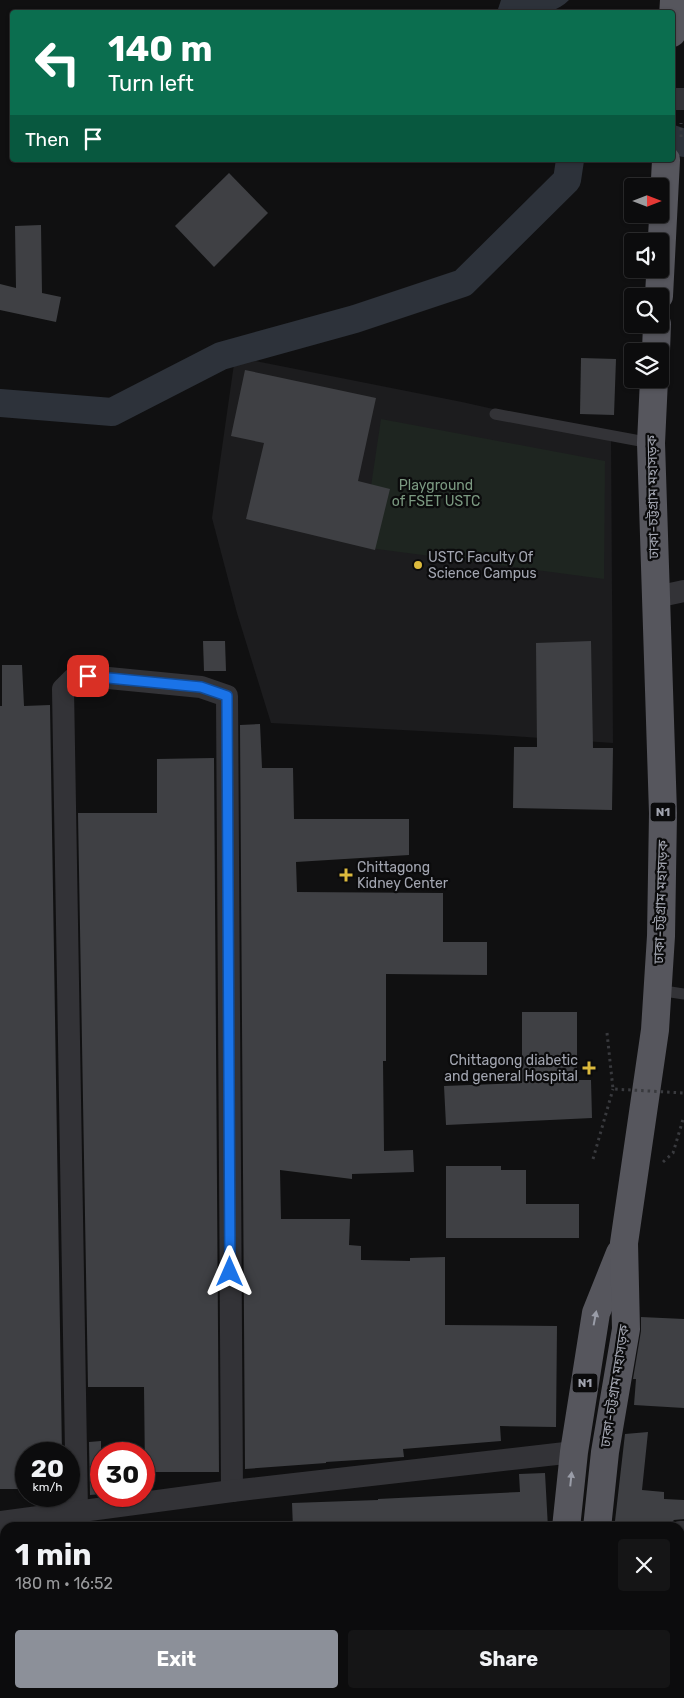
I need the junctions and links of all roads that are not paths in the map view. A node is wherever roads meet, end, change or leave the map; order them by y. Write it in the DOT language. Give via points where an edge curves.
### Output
graph roads {
  1 [pos="666,162"];
  2 [pos="659,288"];
  3 [pos="654,388"];
  4 [pos="495,414"];
  5 [pos="651,444"];
  6 [pos="684,591"];
  7 [pos="656,597"];
  8 [pos="658,990"];
  9 [pos="684,994"];
  10 [pos="624,1243"];
  11 [pos="574,1452"];
  12 [pos="232,1491"];
  13 [pos="77,1511"];
  14 [pos="0,1522"];
  15 [pos="567,1522"];
  16 [pos="598,1522"];
  1 -- 2 [label="highway"];
  3 -- 5 [label="highway, ঢাকা-চট্টগ্রাম মহাসড়ক / N1"];
  4 -- 5 [label="lane"];
  5 -- 7 [label="highway, ঢাকা-চট্টগ্রাম মহাসড়ক / N1"];
  6 -- 7 [label="street"];
  7 -- 8 [label="highway, ঢাকা-চট্টগ্রাম মহাসড়ক / N1" via="663,813"];
  8 -- 9 [label="lane"];
  8 -- 10 [label="highway, ঢাকা-চট্টগ্রাম মহাসড়ক / N1"];
  11 -- 10 [label="highway, ঢাকা-চট্টগ্রাম মহাসড়ক / N1, one-way" via="596,1313"];
  10 -- 16 [label="highway, ঢাকা-চট্টগ্রাম মহাসড়ক / N1" via="626,1329"];
  11 -- 12 [label="street"];
  15 -- 11 [label="highway, ঢাকা-চট্টগ্রাম মহাসড়ক / N1, one-way"];
  12 -- 13 [label="street"];
  12 -- 13 [label="street" via="227,696 201,687 88,676 73,679 63,689"];
  13 -- 14 [label="street"];
}
